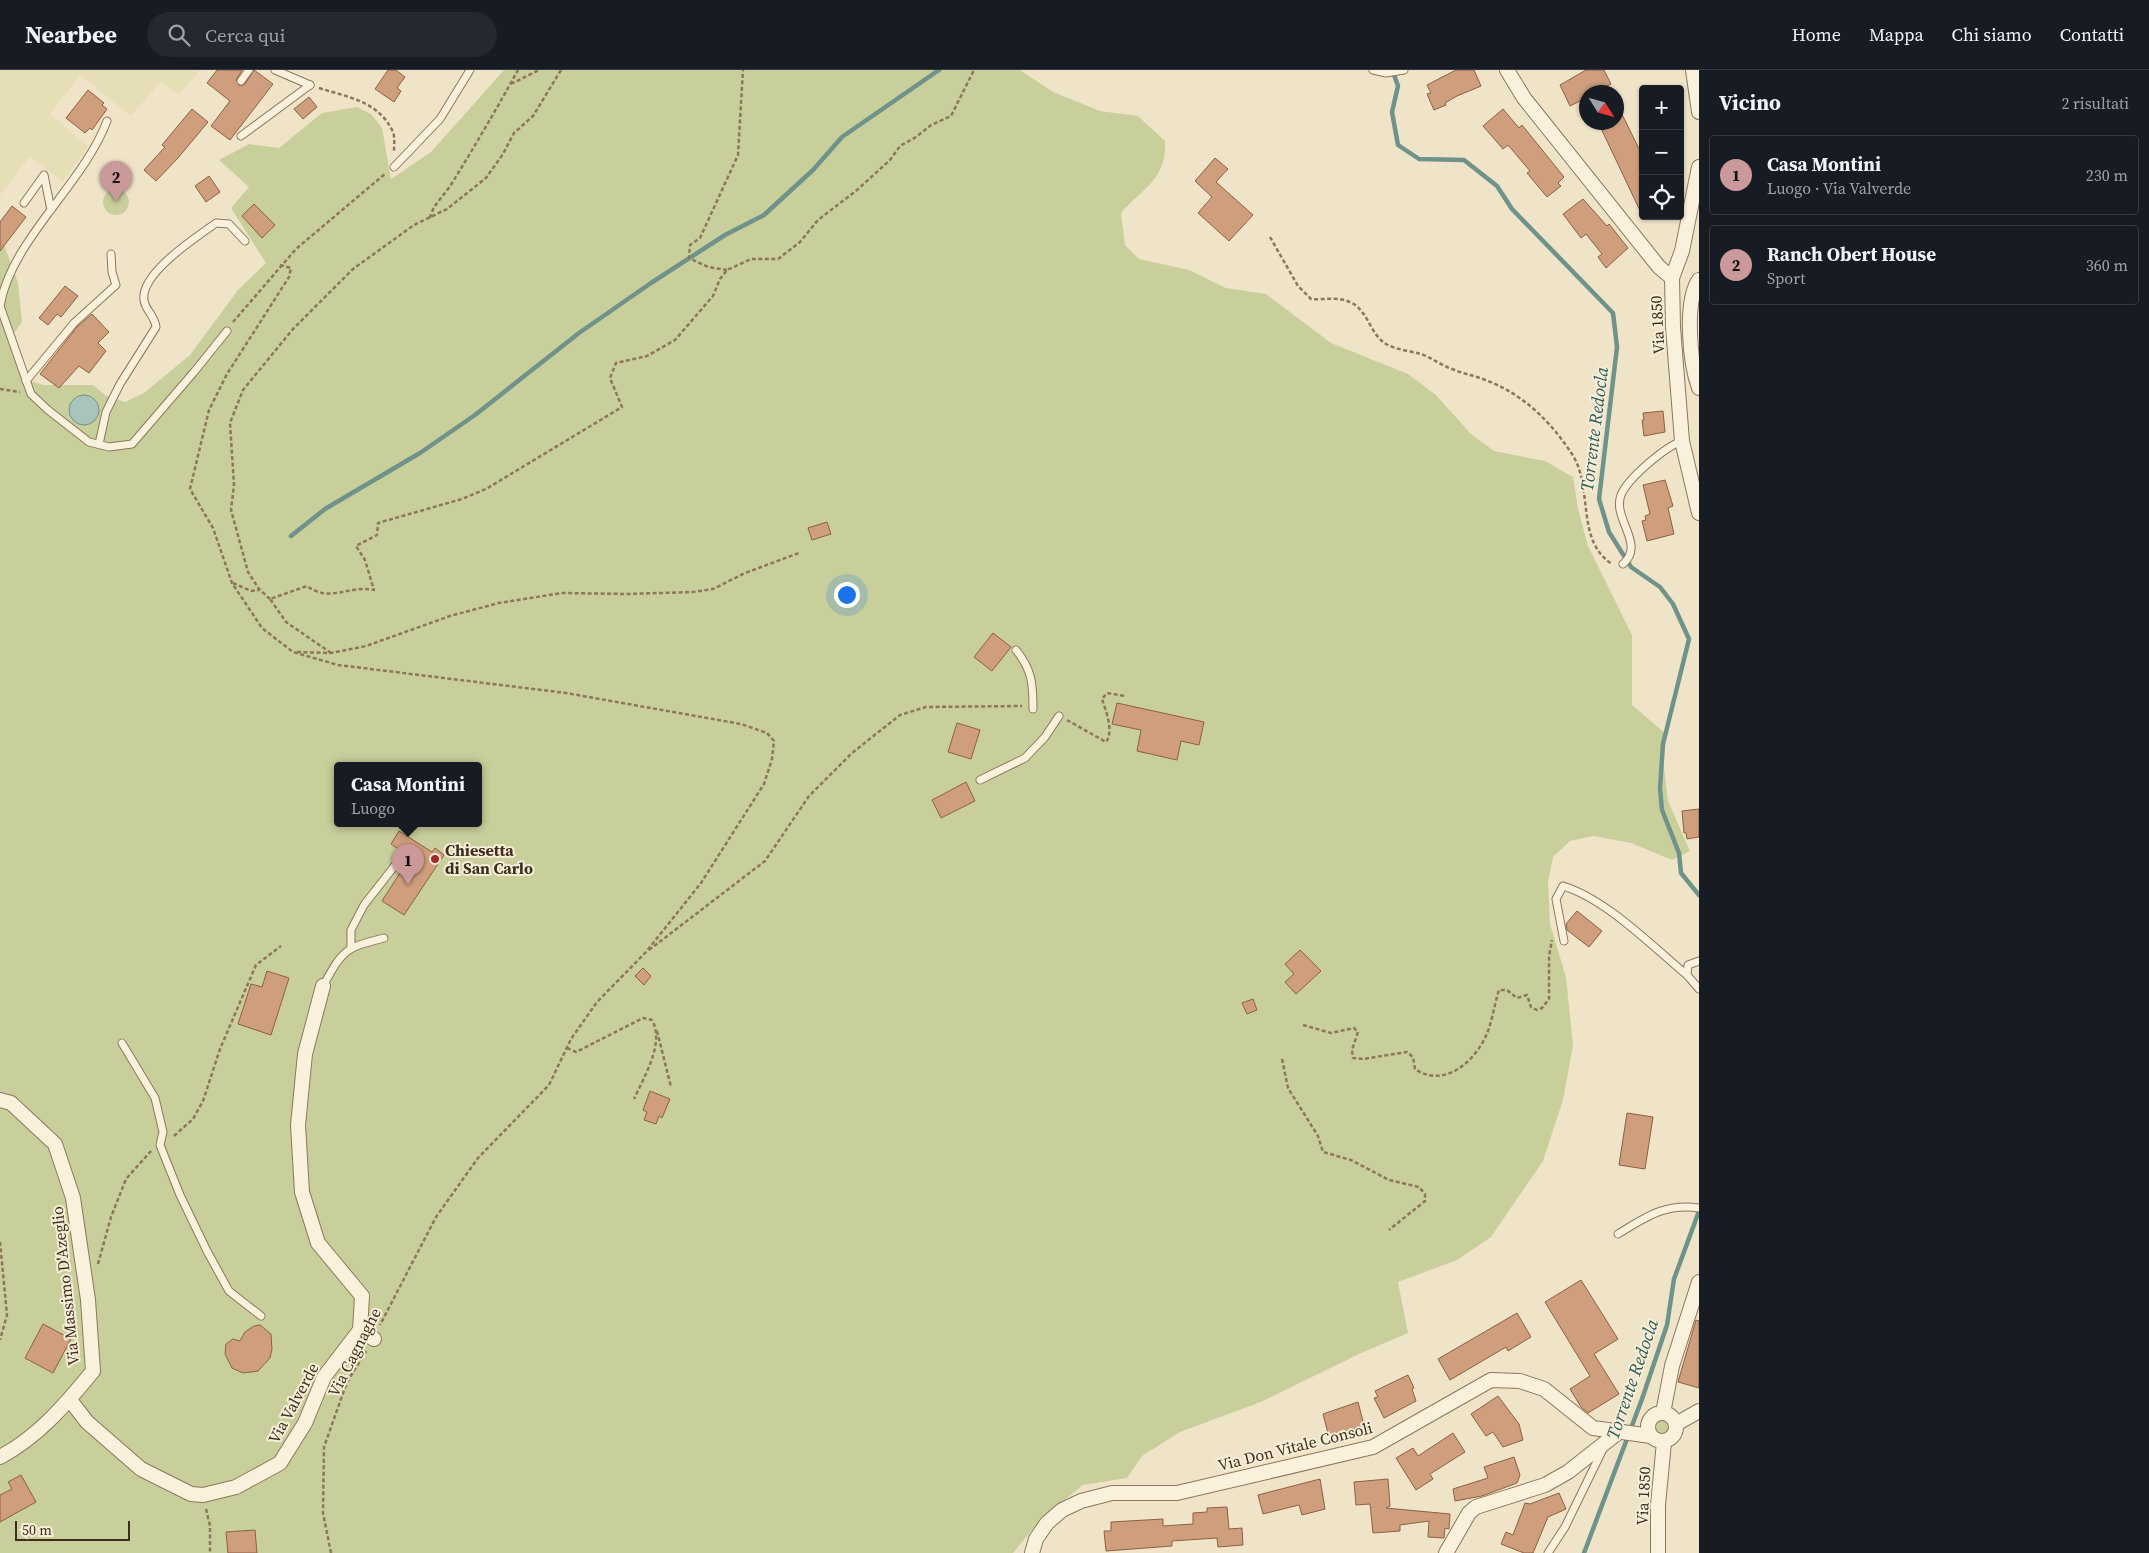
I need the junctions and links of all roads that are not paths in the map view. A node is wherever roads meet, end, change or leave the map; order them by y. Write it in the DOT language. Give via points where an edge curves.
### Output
graph roads {
  1 [pos="249,70"];
  2 [pos="275,70"];
  3 [pos="470,70"];
  4 [pos="1372,70"];
  5 [pos="1404,70"];
  6 [pos="1507,70"];
  7 [pos="1693,70"];
  8 [pos="241,81"];
  9 [pos="1699,112"];
  10 [pos="107,121"];
  11 [pos="241,136"];
  12 [pos="394,167"];
  13 [pos="1699,167"];
  14 [pos="24,203"];
  15 [pos="52,210"];
  16 [pos="245,241"];
  17 [pos="111,254"];
  18 [pos="1672,278"];
  19 [pos="1699,280"];
  20 [pos="0,306"];
  21 [pos="1673,325"];
  22 [pos="1689,326"];
  23 [pos="226,331"];
  24 [pos="26,381"];
  25 [pos="1699,388"];
  26 [pos="1682,441"];
  27 [pos="99,444"];
  28 [pos="1699,513"];
  29 [pos="1623,564"];
  30 [pos="1016,650"];
  31 [pos="1033,709"];
  32 [pos="1059,716"];
  33 [pos="980,780"];
  34 [pos="400,859"];
  35 [pos="384,938"];
  36 [pos="1564,941"];
  37 [pos="351,946"];
  38 [pos="1699,961"];
  39 [pos="1686,975"];
  40 [pos="323,986"];
  41 [pos="1699,989"];
  42 [pos="122,1043"];
  43 [pos="0,1100"];
  44 [pos="1699,1208"];
  45 [pos="1618,1234"];
  46 [pos="1699,1282"];
  47 [pos="261,1316"];
  48 [pos="360,1330"];
  49 [pos="374,1339"];
  50 [pos="70,1400"];
  51 [pos="1699,1411"];
  52 [pos="1663,1413"];
  53 [pos="1676,1424"];
  54 [pos="1620,1431"];
  55 [pos="1645,1435"];
  56 [pos="1606,1442"];
  57 [pos="1664,1442"];
  58 [pos="0,1457"];
  59 [pos="1032,1553"];
  60 [pos="1446,1553"];
  61 [pos="1548,1553"];
  62 [pos="1658,1553"];
  1 -- 8 [label="lane"];
  2 -- 11 [label="lane" via="310,86"];
  3 -- 12 [label="lane" via="440,119"];
  4 -- 5 [label="lane" via="1386,73"];
  6 -- 18 [label="street, Via 1850" via="1530,105 1658,267"];
  7 -- 9 [label="street"];
  10 -- 15 [label="lane" via="85,164"];
  13 -- 18 [label="street" via="1682,251"];
  14 -- 15 [label="lane" via="44,175"];
  15 -- 20 [label="lane" via="4,285"];
  16 -- 27 [label="lane" via="229,224 216,223 156,271 144,289 143,301 155,319 156,328 106,412"];
  17 -- 24 [label="lane" via="116,285 74,323"];
  18 -- 21 [label="street, Via 1850"];
  19 -- 22 [label="street"];
  20 -- 24 [label="lane"];
  21 -- 22 [label="street"];
  21 -- 26 [label="street, Via 1850"];
  22 -- 25 [label="street" via="1694,374"];
  23 -- 27 [label="lane" via="132,444 109,447"];
  24 -- 27 [label="lane" via="31,394 48,410 89,442"];
  26 -- 28 [label="street, Via 1850"];
  26 -- 29 [label="lane" via="1644,466 1621,495 1620,505 1633,550"];
  30 -- 31 [label="lane" via="1028,664"];
  32 -- 33 [label="lane" via="1025,758"];
  34 -- 37 [label="lane" via="364,905 351,930"];
  35 -- 37 [label="lane"];
  36 -- 39 [label="lane" via="1556,899 1564,886 1581,892 1635,930"];
  37 -- 40 [label="lane" via="336,962"];
  38 -- 39 [label="lane" via="1688,965"];
  39 -- 41 [label="lane"];
  40 -- 48 [label="street" via="305,1054 298,1125 302,1192 318,1243 362,1296"];
  42 -- 47 [label="lane" via="155,1098 163,1132 160,1145 180,1195 229,1291"];
  43 -- 50 [label="street, Via Massimo D'Azeglio" via="11,1103 55,1144 73,1198 88,1300 93,1371"];
  44 -- 45 [label="lane" via="1688,1206 1656,1211"];
  46 -- 52 [label="street" via="1672,1366"];
  48 -- 49 [label="street"];
  48 -- 50 [label="street, Via Valverde" via="324,1377 305,1423 280,1463 236,1487 203,1495 191,1494 141,1469 87,1422"];
  50 -- 58 [label="street, Via Massimo D'Azeglio" via="22,1445"];
  51 -- 53 [label="street"];
  52 -- 53 [label="street" via="1671,1416"];
  52 -- 55 [label="street" via="1653,1416"];
  53 -- 57 [label="street, Via 1850" via="1674,1436"];
  54 -- 55 [label="street, Via Don Vitale Consoli"];
  54 -- 56 [label="street"];
  54 -- 59 [label="street, Via Don Vitale Consoli" via="1593,1428 1553,1394 1530,1383 1491,1380 1374,1447 1177,1493 1112,1493 1081,1501 1062,1510 1047,1523 1036,1539"];
  55 -- 57 [label="street"];
  56 -- 60 [label="street" via="1546,1485 1476,1507 1469,1513"];
  56 -- 61 [label="lane" via="1565,1527"];
  57 -- 62 [label="street, Via 1850" via="1658,1505"];
}
